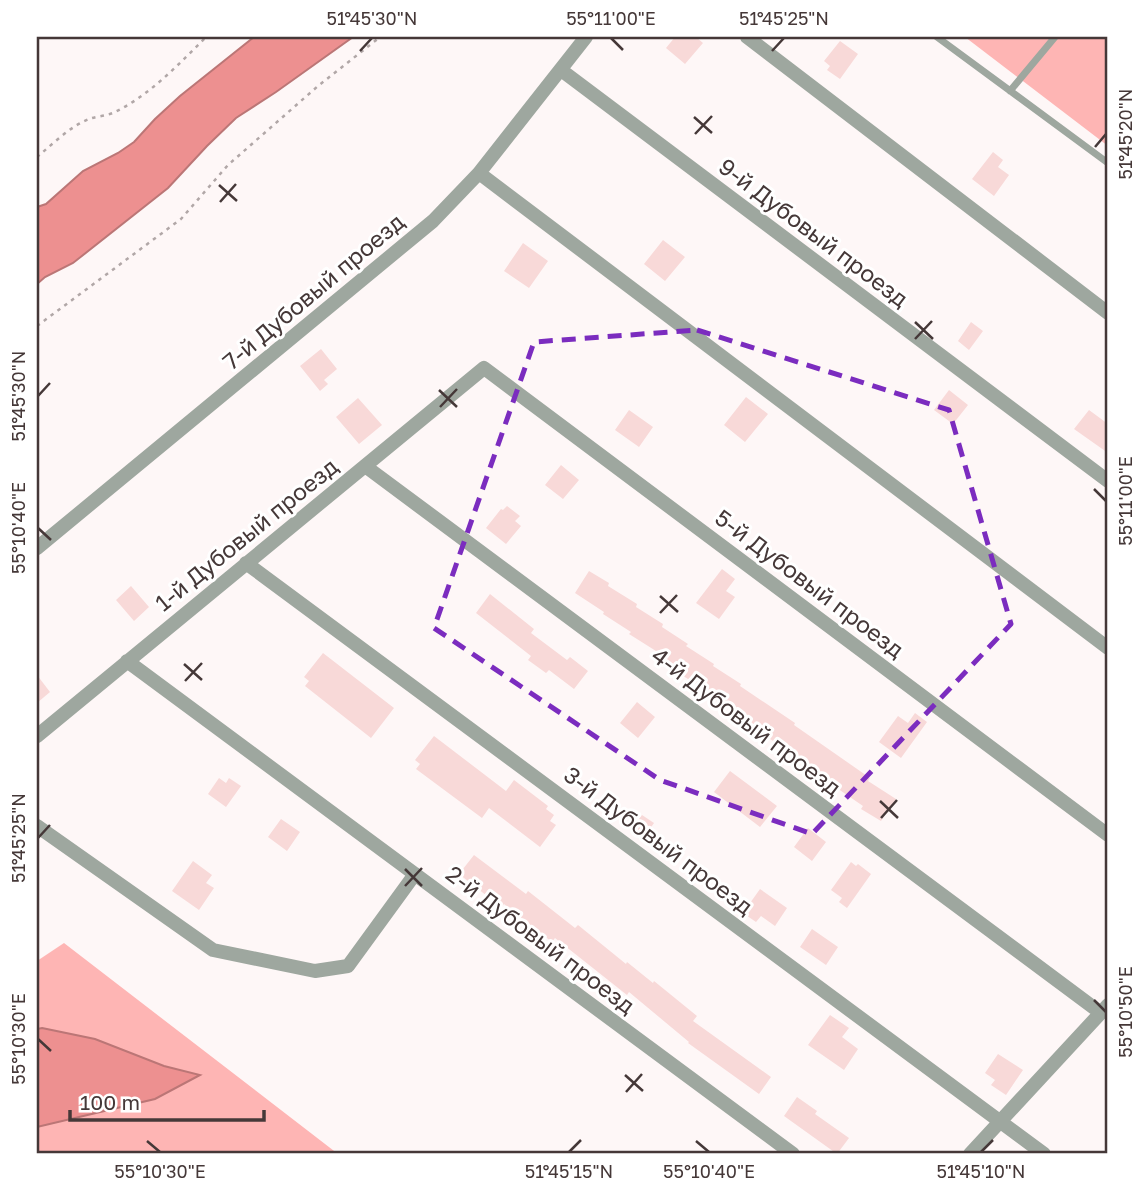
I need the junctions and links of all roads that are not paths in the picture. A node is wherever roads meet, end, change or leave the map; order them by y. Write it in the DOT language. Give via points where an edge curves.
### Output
graph roads {
  1 [pos="586,37"];
  2 [pos="747,37"];
  3 [pos="937,37"];
  4 [pos="1055,37"];
  5 [pos="561,69"];
  6 [pos="1010,91"];
  7 [pos="1107,161"];
  8 [pos="479,173"];
  9 [pos="1108,313"];
  10 [pos="484,368"];
  11 [pos="365,466"];
  12 [pos="1108,481"];
  13 [pos="37,548"];
  14 [pos="246,563"];
  15 [pos="1108,648"];
  16 [pos="128,661"];
  17 [pos="37,736"];
  18 [pos="37,826"];
  19 [pos="1108,835"];
  20 [pos="415,874"];
  21 [pos="1105,1009"];
  22 [pos="1000,1122"];
  23 [pos="793,1154"];
  24 [pos="970,1154"];
  25 [pos="1044,1154"];
  1 -- 5 [label="street, 7-й Дубовый проезд"];
  2 -- 9 [label="street"];
  3 -- 6 [label="lane"];
  4 -- 6 [label="lane"];
  5 -- 8 [label="street, 7-й Дубовый проезд"];
  5 -- 12 [label="street, 9-й Дубовый проезд"];
  6 -- 7 [label="lane"];
  8 -- 13 [label="street, 7-й Дубовый проезд" via="433,220"];
  8 -- 15 [label="street"];
  10 -- 11 [label="street, 1-й Дубовый проезд"];
  10 -- 19 [label="street, 5-й Дубовый проезд"];
  11 -- 14 [label="street, 1-й Дубовый проезд"];
  11 -- 21 [label="street, 4-й Дубовый проезд"];
  14 -- 16 [label="street, 1-й Дубовый проезд"];
  14 -- 22 [label="street, 3-й Дубовый проезд"];
  16 -- 17 [label="street, 1-й Дубовый проезд"];
  16 -- 20 [label="street, 2-й Дубовый проезд"];
  18 -- 20 [label="street" via="213,950 315,971 348,966"];
  20 -- 23 [label="street, 2-й Дубовый проезд"];
  21 -- 22 [label="street"];
  22 -- 24 [label="street"];
  22 -- 25 [label="street, 3-й Дубовый проезд"];
}
